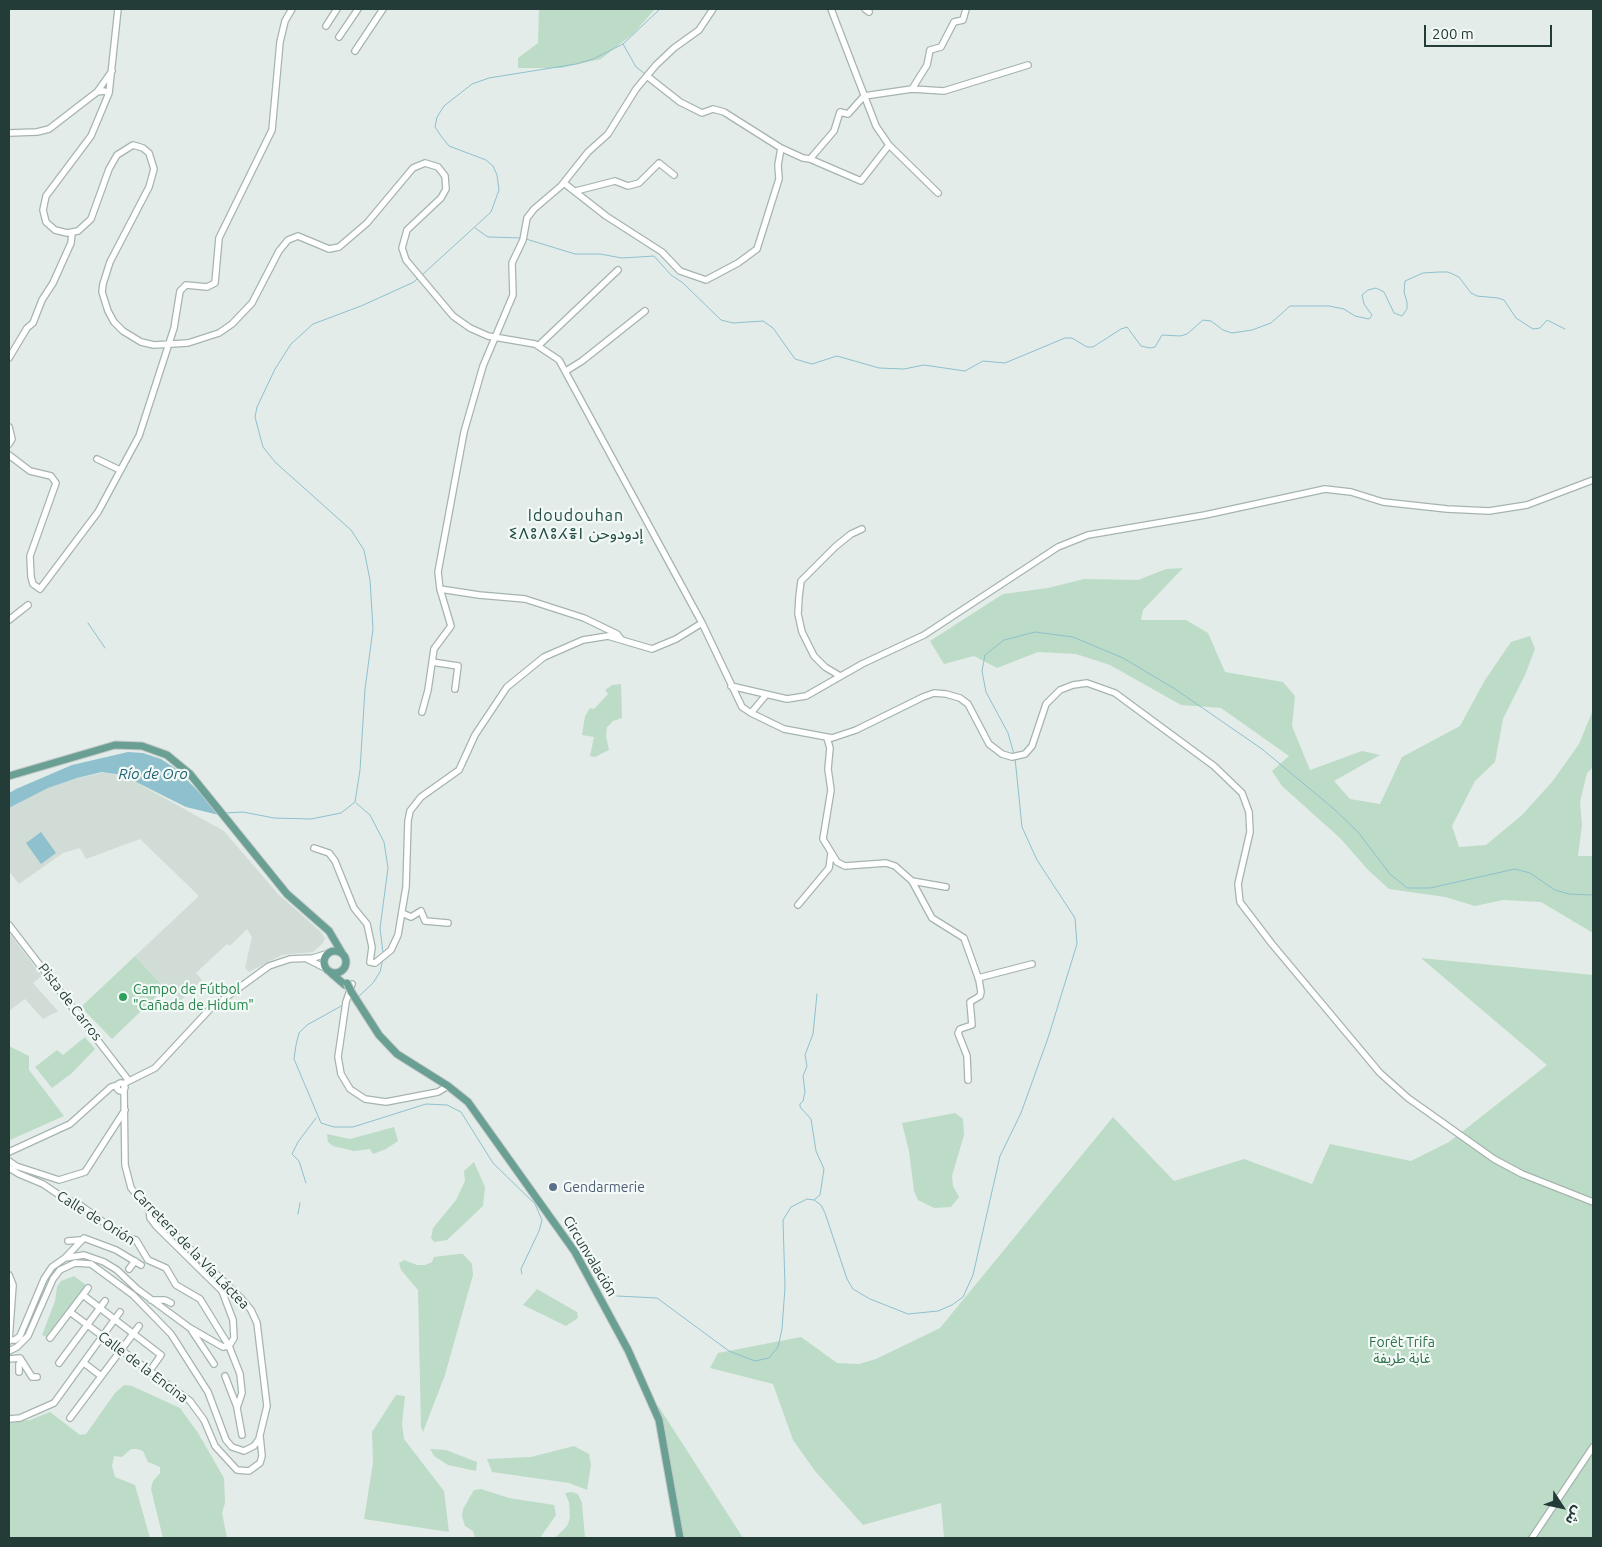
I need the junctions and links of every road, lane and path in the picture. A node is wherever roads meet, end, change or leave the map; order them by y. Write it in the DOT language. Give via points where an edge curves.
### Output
graph roads {
  1 [pos="118,9"];
  2 [pos="292,9"];
  3 [pos="337,9"];
  4 [pos="358,9"];
  5 [pos="383,9"];
  6 [pos="713,9"];
  7 [pos="831,9"];
  8 [pos="966,9"];
  9 [pos="326,26"];
  10 [pos="339,37"];
  11 [pos="355,50"];
  12 [pos="1028,65"];
  13 [pos="114,67"];
  14 [pos="647,76"];
  15 [pos="912,89"];
  16 [pos="96,92"];
  17 [pos="110,93"];
  18 [pos="864,96"];
  19 [pos="9,133"];
  20 [pos="889,145"];
  21 [pos="781,148"];
  22 [pos="810,158"];
  23 [pos="674,175"];
  24 [pos="564,183"];
  25 [pos="576,191"];
  26 [pos="938,193"];
  27 [pos="72,233"];
  28 [pos="618,270"];
  29 [pos="645,311"];
  30 [pos="494,337"];
  31 [pos="169,345"];
  32 [pos="538,346"];
  33 [pos="9,358"];
  34 [pos="566,371"];
  35 [pos="9,428"];
  36 [pos="9,444"];
  37 [pos="9,455"];
  38 [pos="97,459"];
  39 [pos="120,470"];
  40 [pos="1593,480"];
  41 [pos="862,529"];
  42 [pos="440,589"];
  43 [pos="28,605"];
  44 [pos="9,620"];
  45 [pos="702,623"];
  46 [pos="620,639"];
  47 [pos="432,662"];
  48 [pos="840,676"];
  49 [pos="731,686"];
  50 [pos="455,689"];
  51 [pos="766,695"];
  52 [pos="422,712"];
  53 [pos="751,713"];
  54 [pos="827,738"];
  55 [pos="9,776"];
  56 [pos="314,848"];
  57 [pos="830,853"];
  58 [pos="912,881"];
  59 [pos="946,887"];
  60 [pos="798,905"];
  61 [pos="402,913"];
  62 [pos="448,923"];
  63 [pos="9,924"];
  64 [pos="321,924"];
  65 [pos="327,953"];
  66 [pos="342,953"];
  67 [pos="305,958"];
  68 [pos="1032,964"];
  69 [pos="344,968"];
  70 [pos="328,970"];
  71 [pos="978,978"];
  72 [pos="348,984"];
  73 [pos="968,1080"];
  74 [pos="122,1086"];
  75 [pos="448,1086"];
  76 [pos="125,1108"];
  77 [pos="9,1152"];
  78 [pos="9,1161"];
  79 [pos="16,1166"];
  80 [pos="9,1168"];
  81 [pos="27,1177"];
  82 [pos="1593,1202"];
  83 [pos="149,1209"];
  84 [pos="80,1238"];
  85 [pos="68,1242"];
  86 [pos="65,1258"];
  87 [pos="135,1261"];
  88 [pos="141,1265"];
  89 [pos="129,1269"];
  90 [pos="9,1275"];
  91 [pos="88,1288"];
  92 [pos="82,1295"];
  93 [pos="151,1300"];
  94 [pos="104,1301"];
  95 [pos="39,1302"];
  96 [pos="171,1303"];
  97 [pos="10,1304"];
  98 [pos="100,1308"];
  99 [pos="70,1312"];
  100 [pos="120,1312"];
  101 [pos="115,1320"];
  102 [pos="87,1324"];
  103 [pos="139,1326"];
  104 [pos="190,1328"];
  105 [pos="9,1331"];
  106 [pos="133,1334"];
  107 [pos="103,1337"];
  108 [pos="50,1338"];
  109 [pos="9,1340"];
  110 [pos="229,1346"];
  111 [pos="121,1350"];
  112 [pos="9,1351"];
  113 [pos="9,1359"];
  114 [pos="21,1360"];
  115 [pos="59,1363"];
  116 [pos="84,1363"];
  117 [pos="214,1364"];
  118 [pos="19,1372"];
  119 [pos="149,1372"];
  120 [pos="101,1376"];
  121 [pos="226,1376"];
  122 [pos="37,1377"];
  123 [pos="237,1408"];
  124 [pos="70,1418"];
  125 [pos="9,1419"];
  126 [pos="260,1434"];
  127 [pos="242,1435"];
  128 [pos="254,1446"];
  129 [pos="1593,1447"];
  130 [pos="262,1452"];
  131 [pos="680,1538"];
  132 [pos="1532,1538"];
  1 -- 13 [label="street"];
  2 -- 31 [label="street" via="280,42 272,130 219,238 215,282 183,288 178,297 177,316"];
  3 -- 9 [label="street"];
  4 -- 10 [label="street"];
  5 -- 11 [label="street"];
  6 -- 14 [label="street" via="699,30 665,56"];
  7 -- 18 [label="street"];
  8 -- 15 [label="street" via="963,20 954,22 941,47 930,50 927,65"];
  12 -- 15 [label="street" via="944,91"];
  13 -- 16 [label="street"];
  13 -- 17 [label="street"];
  14 -- 21 [label="street" via="680,102 702,113 724,112"];
  14 -- 24 [label="street" via="608,134 588,152"];
  15 -- 18 [label="street"];
  16 -- 17 [label="street" via="104,90"];
  16 -- 19 [label="street" via="49,129"];
  17 -- 27 [label="street" via="90,136 44,202 44,216 50,226"];
  18 -- 20 [label="street" via="876,126"];
  18 -- 22 [label="street" via="848,114 840,112 834,131"];
  20 -- 22 [label="street" via="861,180"];
  20 -- 26 [label="street"];
  21 -- 22 [label="street"];
  21 -- 25 [label="street" via="779,178 756,248 738,263 706,280 680,271 662,252 606,216"];
  23 -- 25 [label="street" via="659,163 638,183 628,186 615,181"];
  24 -- 25 [label="street"];
  24 -- 30 [label="street" via="527,218 523,240 512,263 513,295"];
  27 -- 31 [label="street" via="91,219 117,155 133,145 143,148 153,161 152,179 110,262 102,292 114,322 132,338"];
  27 -- 33 [label="street" via="71,243 33,323"];
  28 -- 32 [label="street"];
  29 -- 34 [label="street"];
  30 -- 31 [label="street" via="474,331 453,316 424,284 404,254 404,236 410,226 446,189 442,171 425,163 413,168 367,223 339,248 329,249 298,236 288,240 252,303 226,329 199,341"];
  30 -- 32 [label="street"];
  30 -- 42 [label="street" via="464,432 440,559"];
  31 -- 39 [label="street" via="139,436"];
  32 -- 34 [label="street" via="559,360"];
  34 -- 45 [label="street"];
  35 -- 36 [label="street" via="12,439"];
  37 -- 39 [label="street" via="30,471 51,476 56,483 30,556 30,577 40,589 93,519"];
  38 -- 39 [label="street"];
  40 -- 48 [label="street" via="1526,505 1489,511 1383,502 1351,492 1325,489 1205,515 1088,535 1058,547 919,638"];
  41 -- 48 [label="street" via="831,551 801,581 798,597 802,632 814,656 824,667"];
  42 -- 46 [label="street" via="525,599 584,618 617,634"];
  42 -- 47 [label="street" via="451,626 434,649"];
  43 -- 44 [label="street"];
  45 -- 46 [label="street" via="652,649"];
  45 -- 49 [label="street"];
  46 -- 61 [label="street" via="601,636 559,650 544,657 507,687 475,735 459,770 421,797 410,811"];
  47 -- 50 [label="street" via="458,666"];
  47 -- 52 [label="street"];
  48 -- 51 [label="street" via="800,698"];
  49 -- 51 [label="street"];
  49 -- 53 [label="street" via="742,707"];
  51 -- 53 [label="street"];
  53 -- 54 [label="street" via="784,729"];
  54 -- 57 [label="street" via="831,757 828,770 831,790 823,839"];
  54 -- 82 [label="street" via="850,733 922,697 946,694 968,704 989,744 1002,754 1016,756 1032,746 1048,700 1066,687 1087,683 1115,693 1214,766 1238,788 1248,805 1249,840 1238,884 1238,896 1243,907 1371,1062 1408,1098 1494,1159 1522,1174"];
  55 -- 64 [label="main road" via="98,749 131,745 167,755 185,769 287,894"];
  56 -- 61 [label="street" via="329,853 335,861 354,908 365,921 371,934 370,962 379,960 395,943"];
  57 -- 58 [label="street" via="845,866 878,862 891,864"];
  57 -- 60 [label="street" via="829,868"];
  58 -- 59 [label="street"];
  58 -- 71 [label="street" via="932,918 964,938"];
  61 -- 62 [label="street" via="411,917 418,910 426,922"];
  63 -- 74 [label="street, Pista de Carros"];
  64 -- 65 [label="main road" via="331,941"];
  64 -- 66 [label="main road" via="334,936"];
  65 -- 66 [label="main road" via="334,950"];
  65 -- 67 [label="street"];
  65 -- 70 [label="main road" via="324,960"];
  66 -- 69 [label="main road" via="346,960"];
  67 -- 70 [label="street"];
  67 -- 74 [label="street" via="276,963 238,987 210,1009 160,1064"];
  68 -- 71 [label="street"];
  69 -- 70 [label="main road" via="337,973"];
  69 -- 72 [label="main road"];
  70 -- 72 [label="main road"];
  71 -- 73 [label="street" via="980,996 970,1002 972,1025 958,1033 967,1056"];
  72 -- 75 [label="main road, Circunvalación, bridge" via="385,1042 397,1054"];
  72 -- 75 [label="street" via="338,1054 347,1086 356,1094 376,1102 438,1092"];
  74 -- 76 [label="street, Carretera de la Vía Láctea"];
  74 -- 77 [label="street" via="108,1090 70,1124"];
  75 -- 131 [label="main road, Circunvalación" via="477,1112 554,1219 617,1328 659,1420"];
  76 -- 79 [label="street" via="85,1172 59,1180"];
  76 -- 83 [label="street, Carretera de la Vía Láctea" via="126,1176 136,1196"];
  78 -- 79 [label="street"];
  79 -- 81 [label="street"];
  80 -- 81 [label="street, Calle de Orión"];
  81 -- 110 [label="street, Calle de Orión" via="80,1205 121,1235 136,1240 148,1260 166,1268 176,1285 200,1299"];
  83 -- 110 [label="street" via="150,1218 157,1227 222,1291 234,1329 233,1342"];
  83 -- 126 [label="street, Carretera de la Vía Láctea" via="241,1298 254,1315 266,1398 266,1415"];
  84 -- 85 [label="street"];
  84 -- 86 [label="street"];
  84 -- 87 [label="street" via="116,1250"];
  86 -- 93 [label="street" via="84,1255 104,1262"];
  86 -- 95 [label="street" via="49,1271"];
  87 -- 88 [label="street"];
  87 -- 89 [label="street"];
  90 -- 97 [label="street" via="12,1285"];
  91 -- 92 [label="street"];
  92 -- 98 [label="street"];
  92 -- 99 [label="street"];
  93 -- 96 [label="street"];
  93 -- 104 [label="street"];
  94 -- 98 [label="street"];
  95 -- 109 [label="street" via="20,1336"];
  95 -- 112 [label="street" via="24,1341"];
  95 -- 128 [label="street" via="65,1266 86,1262 104,1272 150,1310 179,1344 210,1396 229,1443 240,1451"];
  97 -- 105 [label="street"];
  98 -- 101 [label="street"];
  98 -- 102 [label="street"];
  99 -- 102 [label="street, Calle de la Encina"];
  99 -- 108 [label="street"];
  100 -- 101 [label="street"];
  101 -- 106 [label="street"];
  101 -- 107 [label="street"];
  102 -- 107 [label="street, Calle de la Encina"];
  102 -- 115 [label="street"];
  103 -- 106 [label="street"];
  104 -- 110 [label="street" via="223,1347"];
  104 -- 117 [label="street"];
  105 -- 109 [label="street"];
  106 -- 111 [label="street"];
  106 -- 119 [label="street" via="161,1355"];
  107 -- 111 [label="street, Calle de la Encina"];
  107 -- 116 [label="street"];
  110 -- 123 [label="street, Calle de Orión" via="242,1380"];
  111 -- 119 [label="street, Calle de la Encina"];
  111 -- 120 [label="street"];
  113 -- 114 [label="street"];
  114 -- 118 [label="street"];
  114 -- 122 [label="street" via="32,1377"];
  116 -- 120 [label="street"];
  116 -- 125 [label="street" via="54,1403 20,1418"];
  119 -- 130 [label="street, Calle de la Encina" via="198,1410 215,1446 233,1467 245,1472 254,1470 262,1460"];
  120 -- 124 [label="street"];
  121 -- 123 [label="street"];
  123 -- 127 [label="street"];
  126 -- 128 [label="street, Carretera de la Vía Láctea"];
  126 -- 130 [label="street"];
  128 -- 130 [label="street"];
  129 -- 132 [label="street"];
}
